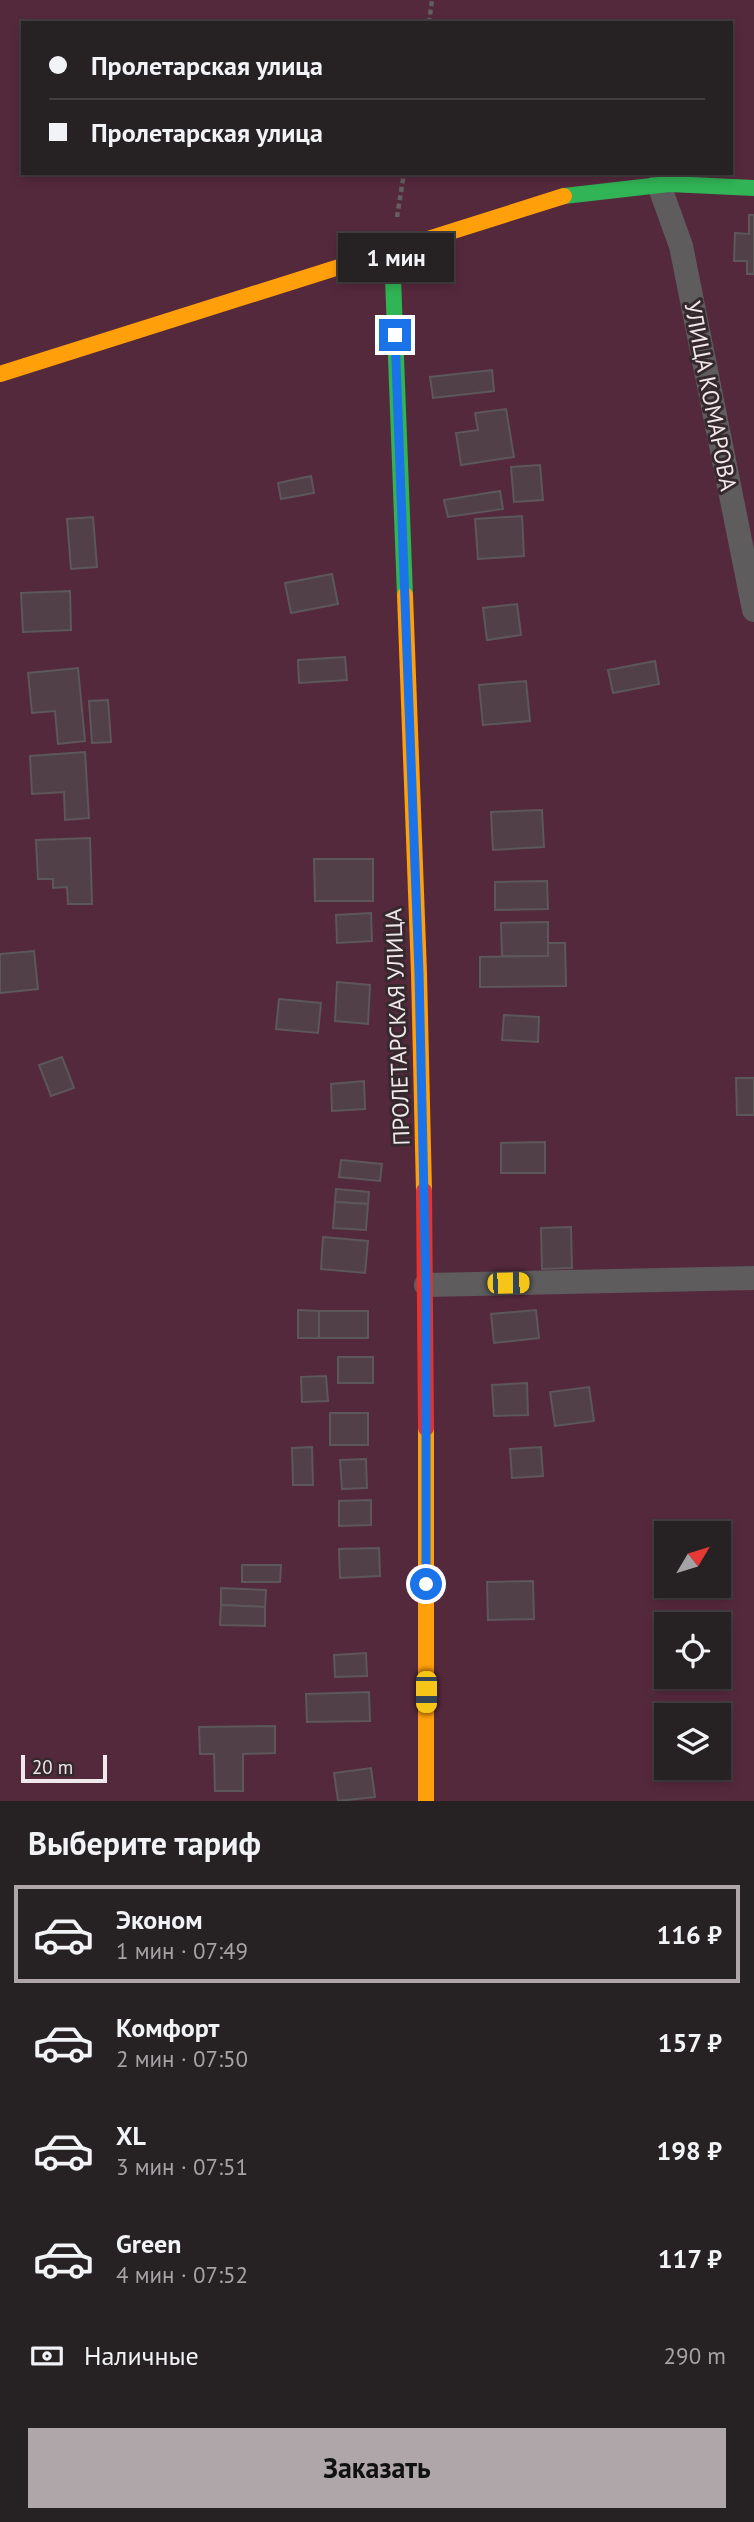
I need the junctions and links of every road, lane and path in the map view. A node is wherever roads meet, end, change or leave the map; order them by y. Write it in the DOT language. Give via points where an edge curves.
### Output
graph roads {
  1 [pos="432,0"];
  2 [pos="429,21"];
  3 [pos="404,175"];
  4 [pos="664,184"];
  5 [pos="754,188"];
  6 [pos="392,252"];
  7 [pos="0,374"];
  8 [pos="754,610"];
  9 [pos="754,1278"];
  10 [pos="426,1285"];
  11 [pos="426,1801"];
  1 -- 2 [label="path"];
  3 -- 6 [label="path"];
  4 -- 5 [label="street"];
  4 -- 6 [label="street" via="557,197"];
  4 -- 8 [label="street, УЛИЦА КОМАРОВА" via="681,246"];
  6 -- 7 [label="street"];
  6 -- 10 [label="street, ПРОЛЕТАРСКАЯ УЛИЦА"];
  9 -- 10 [label="street"];
  10 -- 11 [label="street, ПРОЛЕТАРСКАЯ УЛИЦА"];
}
